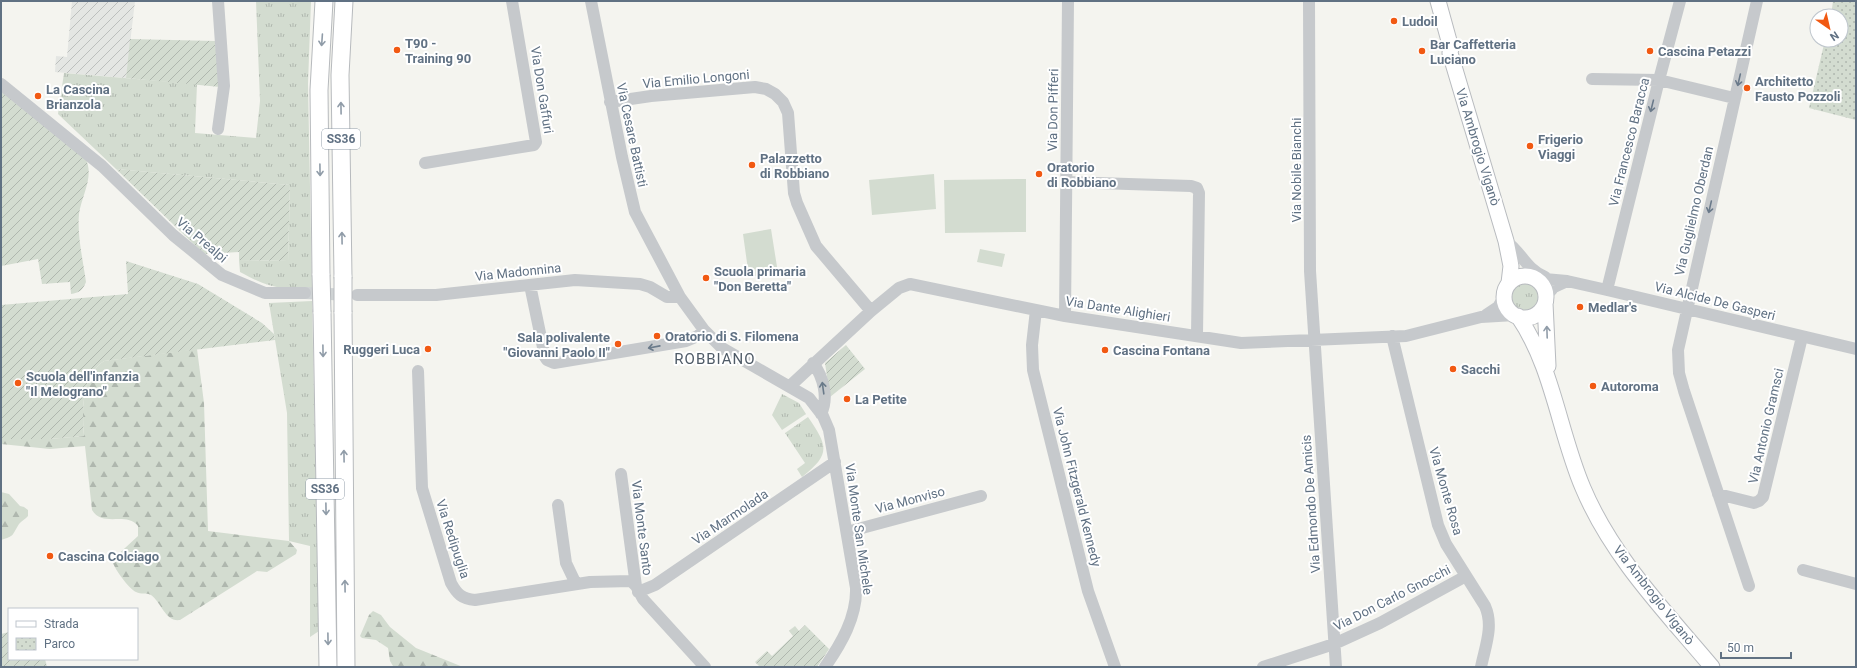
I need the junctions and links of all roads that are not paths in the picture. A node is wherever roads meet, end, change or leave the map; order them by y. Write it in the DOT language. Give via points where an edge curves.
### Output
graph roads {
  1 [pos="218,1"];
  2 [pos="324,1"];
  3 [pos="344,1"];
  4 [pos="512,1"];
  5 [pos="591,1"];
  6 [pos="1068,1"];
  7 [pos="1309,1"];
  8 [pos="1431,1"];
  9 [pos="1438,1"];
  10 [pos="1444,1"];
  11 [pos="1680,1"];
  12 [pos="1757,1"];
  13 [pos="1450,47"];
  14 [pos="1592,79"];
  15 [pos="1659,80"];
  16 [pos="1,84"];
  17 [pos="1734,98"];
  18 [pos="610,102"];
  19 [pos="218,129"];
  20 [pos="424,162"];
  21 [pos="1066,182"];
  22 [pos="1506,241"];
  23 [pos="1529,277"];
  24 [pos="1550,279"];
  25 [pos="1567,281"];
  26 [pos="530,286"];
  27 [pos="1507,290"];
  28 [pos="1607,290"];
  29 [pos="305,293"];
  30 [pos="357,295"];
  31 [pos="680,298"];
  32 [pos="1545,300"];
  33 [pos="1687,309"];
  34 [pos="1036,310"];
  35 [pos="871,312"];
  36 [pos="1065,316"];
  37 [pos="1516,316"];
  38 [pos="1481,317"];
  39 [pos="704,330"];
  40 [pos="1197,336"];
  41 [pos="1392,336"];
  42 [pos="1802,337"];
  43 [pos="1314,339"];
  44 [pos="1856,350"];
  45 [pos="813,363"];
  46 [pos="418,372"];
  47 [pos="1551,385"];
  48 [pos="790,386"];
  49 [pos="821,414"];
  50 [pos="835,462"];
  51 [pos="621,474"];
  52 [pos="1718,494"];
  53 [pos="981,496"];
  54 [pos="558,506"];
  55 [pos="846,532"];
  56 [pos="1803,570"];
  57 [pos="1466,576"];
  58 [pos="576,584"];
  59 [pos="1856,584"];
  60 [pos="1748,586"];
  61 [pos="637,589"];
  62 [pos="1334,644"];
  63 [pos="328,667"];
  64 [pos="346,667"];
  65 [pos="705,667"];
  66 [pos="825,667"];
  67 [pos="1114,667"];
  68 [pos="1263,667"];
  69 [pos="1336,667"];
  70 [pos="1481,667"];
  71 [pos="1712,667"];
  1 -- 19 [label="street" via="224,86"];
  2 -- 63 [label="highway, SS36, one-way, bridge" via="318,90"];
  64 -- 3 [label="highway, SS36, one-way, bridge" via="340,75"];
  4 -- 20 [label="street, Via Don Gaffuri" via="536,142 534,145"];
  5 -- 18 [label="street, Via Cesare Battisti"];
  6 -- 21 [label="street, Via Don Pifferi"];
  7 -- 43 [label="street, Via Nobile Bianchi" via="1310,272"];
  8 -- 13 [label="main road, Via Ambrogio Viganò" via="1447,50"];
  9 -- 13 [label="main road, Via Ambrogio Viganò"];
  10 -- 13 [label="main road" via="1451,32"];
  11 -- 15 [label="street, Via Francesco Baracca"];
  12 -- 17 [label="street, Via Guglielmo Oberdan, one-way"];
  13 -- 22 [label="main road, Via Ambrogio Viganò"];
  14 -- 15 [label="street"];
  15 -- 17 [label="street"];
  15 -- 28 [label="street, Via Francesco Baracca, one-way"];
  16 -- 29 [label="street, Via Prealpi" via="102,166 173,235 222,275 265,293"];
  17 -- 33 [label="street, Via Guglielmo Oberdan, one-way"];
  18 -- 31 [label="street, Via Cesare Battisti" via="635,212"];
  18 -- 35 [label="street, Via Emilio Longoni" via="755,87 775,94 783,102 789,115 797,203 821,253"];
  21 -- 36 [label="street, Via Don Pifferi"];
  21 -- 40 [label="street" via="1197,188"];
  22 -- 23 [label="main road, Via Ambrogio Viganò" via="1517,265"];
  22 -- 24 [label="street" via="1533,270"];
  22 -- 27 [label="main road, Via Ambrogio Viganò" via="1511,266"];
  23 -- 24 [label="street, Via Alcide De Gasperi"];
  23 -- 27 [label="main road" via="1514,279"];
  23 -- 32 [label="main road" via="1542,285"];
  24 -- 25 [label="street, Via Alcide De Gasperi"];
  25 -- 28 [label="street, Via Alcide De Gasperi"];
  25 -- 32 [label="street" via="1554,287"];
  26 -- 30 [label="street, Via Madonnina" via="436,295"];
  26 -- 31 [label="street, Via Madonnina" via="575,280 640,284 668,297"];
  39 -- 26 [label="street, one-way" via="698,336 671,344 554,363 547,360"];
  27 -- 37 [label="main road" via="1507,307"];
  27 -- 38 [label="street, Via Dante Alighieri" via="1494,310"];
  28 -- 33 [label="street, Via Alcide De Gasperi"];
  31 -- 39 [label="street, Via Cesare Battisti"];
  32 -- 37 [label="main road" via="1542,309 1531,317"];
  47 -- 32 [label="main road, Via Ambrogio Viganò, one-way"];
  33 -- 42 [label="street, Via Alcide De Gasperi"];
  33 -- 52 [label="street, Via Guglielmo Oberdan" via="1678,350 1679,373"];
  34 -- 35 [label="street, Via Dante Alighieri" via="906,284"];
  34 -- 36 [label="street, Via Dante Alighieri"];
  34 -- 67 [label="street, Via John Fitzgerald Kennedy" via="1032,345 1033,370 1088,591"];
  35 -- 45 [label="street, Via Dante Alighieri"];
  36 -- 40 [label="street, Via Dante Alighieri"];
  37 -- 38 [label="street, Via Dante Alighieri"];
  37 -- 47 [label="main road, Via Ambrogio Viganò" via="1534,343"];
  38 -- 41 [label="street, Via Dante Alighieri" via="1417,334"];
  39 -- 48 [label="street, Via Monte San Michele" via="712,340 733,356"];
  40 -- 43 [label="street, Via Dante Alighieri" via="1241,343"];
  41 -- 43 [label="street, Via Dante Alighieri"];
  41 -- 57 [label="street, Via Monte Rosa" via="1438,525 1446,544"];
  42 -- 44 [label="street, Via Alcide De Gasperi"];
  42 -- 52 [label="street, Via Antonio Gramsci" via="1763,497 1754,503"];
  43 -- 62 [label="street, Via Edmondo De Amicis"];
  45 -- 48 [label="street, Via Dante Alighieri"];
  49 -- 45 [label="street, one-way" via="825,402 823,385 819,371"];
  46 -- 58 [label="street, Via Redipuglia" via="422,488 456,591 463,598 474,600"];
  47 -- 71 [label="main road, Via Ambrogio Viganò" via="1566,441 1583,488 1604,530 1636,576"];
  48 -- 49 [label="street, Via Monte San Michele" via="809,398"];
  49 -- 50 [label="street, Via Monte San Michele" via="829,430"];
  50 -- 55 [label="street, Via Monte San Michele"];
  50 -- 61 [label="street, Via Marmolada" via="655,585"];
  51 -- 61 [label="street, Via Monte Santo"];
  52 -- 60 [label="street, Via Guglielmo Oberdan"];
  53 -- 55 [label="street, Via Monviso"];
  54 -- 58 [label="street" via="566,563"];
  55 -- 66 [label="street, Via Monte San Michele" via="856,600 851,618"];
  56 -- 59 [label="street"];
  57 -- 62 [label="street, Via Don Carlo Gnocchi" via="1380,623"];
  57 -- 70 [label="street, Via Monte Rosa" via="1489,617 1489,631"];
  58 -- 61 [label="street, Via Redipuglia" via="626,580 631,581"];
  61 -- 65 [label="street"];
  62 -- 68 [label="street, Via Don Carlo Gnocchi"];
  62 -- 69 [label="street, Via Edmondo De Amicis"];
}
